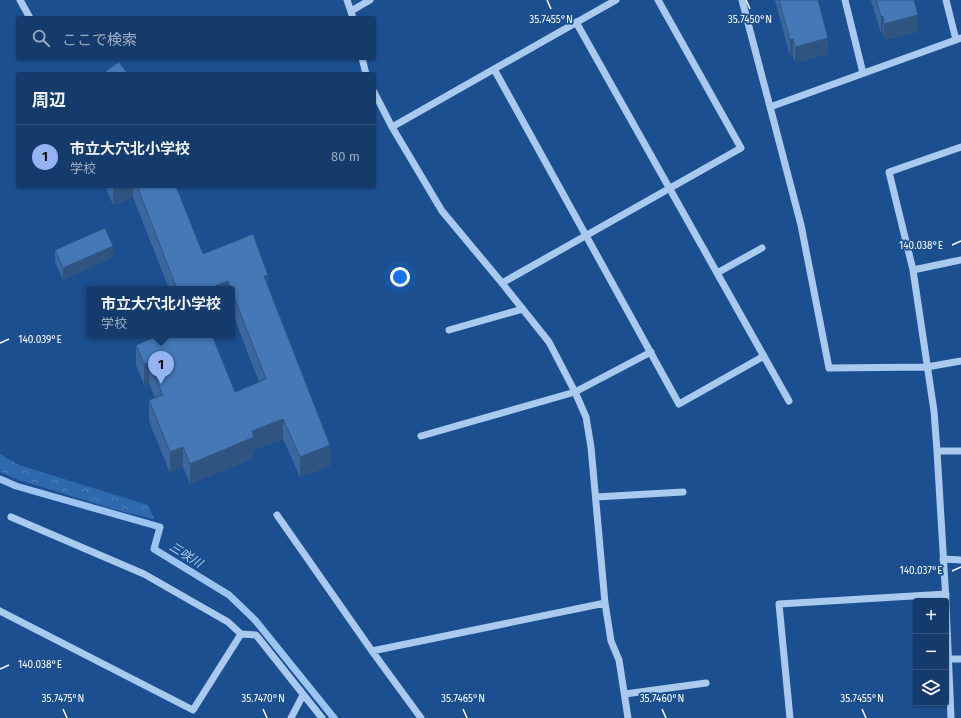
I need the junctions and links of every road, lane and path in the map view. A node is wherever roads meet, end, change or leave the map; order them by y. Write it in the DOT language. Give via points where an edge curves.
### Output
graph roads {
  1 [pos="20,0"];
  2 [pos="347,0"];
  3 [pos="370,0"];
  4 [pos="616,0"];
  5 [pos="658,0"];
  6 [pos="742,0"];
  7 [pos="844,0"];
  8 [pos="946,0"];
  9 [pos="352,14"];
  10 [pos="29,16"];
  11 [pos="576,22"];
  12 [pos="959,39"];
  13 [pos="362,60"];
  14 [pos="494,69"];
  15 [pos="366,72"];
  16 [pos="863,74"];
  17 [pos="377,104"];
  18 [pos="770,107"];
  19 [pos="392,127"];
  20 [pos="961,147"];
  21 [pos="670,188"];
  22 [pos="586,236"];
  23 [pos="762,248"];
  24 [pos="961,260"];
  25 [pos="913,270"];
  26 [pos="717,273"];
  27 [pos="502,283"];
  28 [pos="523,310"];
  29 [pos="449,330"];
  30 [pos="651,352"];
  31 [pos="764,356"];
  32 [pos="961,361"];
  33 [pos="927,367"];
  34 [pos="575,392"];
  35 [pos="789,401"];
  36 [pos="421,436"];
  37 [pos="937,451"];
  38 [pos="961,451"];
  39 [pos="683,492"];
  40 [pos="596,497"];
  41 [pos="277,515"];
  42 [pos="11,517"];
  43 [pos="943,559"];
  44 [pos="961,560"];
  45 [pos="946,598"];
  46 [pos="913,600"];
  47 [pos="605,603"];
  48 [pos="0,611"];
  49 [pos="241,634"];
  50 [pos="372,651"];
  51 [pos="949,659"];
  52 [pos="961,659"];
  53 [pos="706,683"];
  54 [pos="624,694"];
  55 [pos="303,696"];
  56 [pos="291,718"];
  57 [pos="322,718"];
  58 [pos="421,718"];
  59 [pos="628,718"];
  60 [pos="790,718"];
  61 [pos="951,718"];
  1 -- 10 [label="street"];
  2 -- 9 [label="street"];
  3 -- 9 [label="street"];
  4 -- 11 [label="street"];
  5 -- 21 [label="street" via="742,148"];
  6 -- 18 [label="street"];
  7 -- 16 [label="street"];
  8 -- 12 [label="street"];
  11 -- 14 [label="street"];
  11 -- 21 [label="street"];
  12 -- 16 [label="street"];
  13 -- 15 [label="street"];
  14 -- 19 [label="street"];
  14 -- 22 [label="street"];
  16 -- 18 [label="street"];
  17 -- 19 [label="street"];
  18 -- 33 [label="street" via="801,225 829,368"];
  19 -- 27 [label="street" via="442,211"];
  20 -- 25 [label="street" via="889,172"];
  21 -- 22 [label="street"];
  21 -- 26 [label="street"];
  22 -- 27 [label="street"];
  22 -- 30 [label="street"];
  23 -- 26 [label="street"];
  24 -- 25 [label="street"];
  25 -- 33 [label="street"];
  26 -- 31 [label="street"];
  27 -- 28 [label="street"];
  28 -- 29 [label="street"];
  28 -- 34 [label="street" via="549,342"];
  30 -- 31 [label="street" via="679,404"];
  30 -- 34 [label="street"];
  31 -- 35 [label="street"];
  32 -- 33 [label="street"];
  33 -- 37 [label="street"];
  34 -- 36 [label="street"];
  34 -- 40 [label="street" via="586,417 592,447"];
  37 -- 38 [label="street"];
  37 -- 43 [label="street"];
  39 -- 40 [label="street"];
  40 -- 47 [label="street"];
  41 -- 50 [label="street"];
  42 -- 49 [label="street" via="144,574 228,622"];
  43 -- 44 [label="street"];
  43 -- 45 [label="street"];
  46 -- 60 [label="street" via="779,604"];
  47 -- 50 [label="street"];
  47 -- 54 [label="street" via="610,641 619,660"];
  48 -- 49 [label="street" via="193,710"];
  49 -- 55 [label="street" via="256,634"];
  50 -- 58 [label="street"];
  51 -- 52 [label="street"];
  51 -- 61 [label="street"];
  53 -- 54 [label="street"];
  54 -- 59 [label="street"];
  55 -- 56 [label="street"];
  55 -- 57 [label="street"];
}
